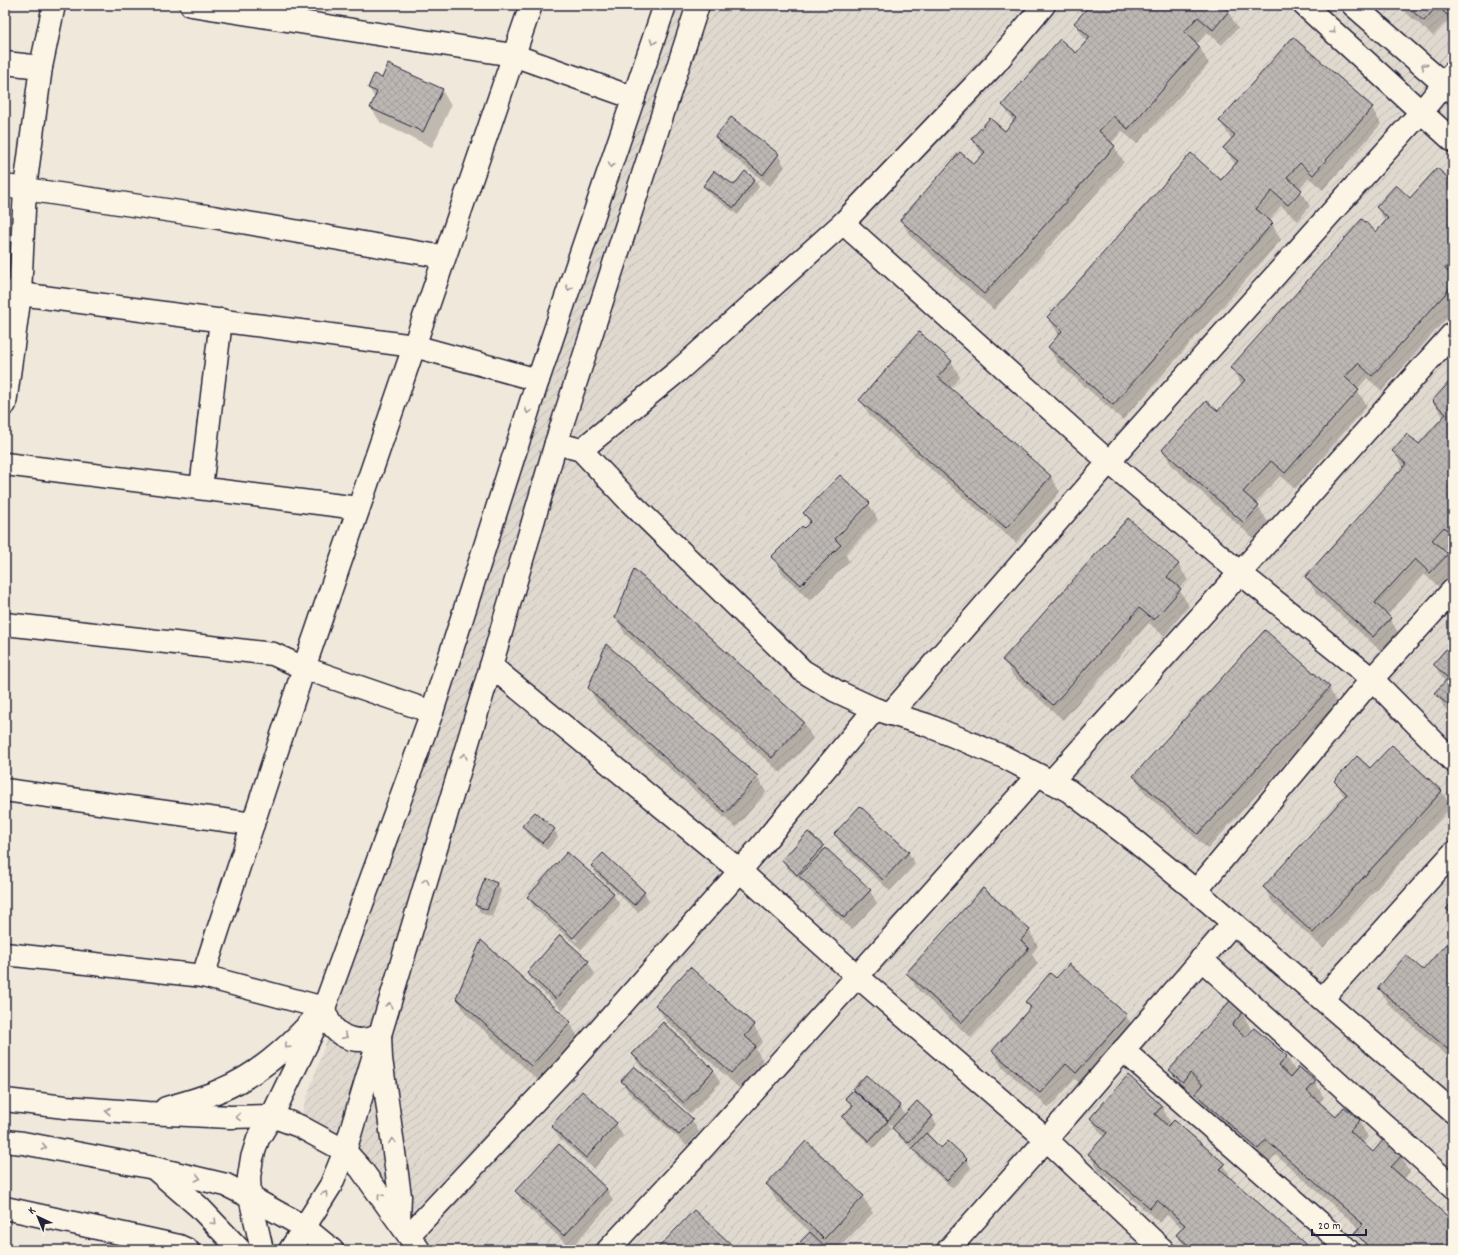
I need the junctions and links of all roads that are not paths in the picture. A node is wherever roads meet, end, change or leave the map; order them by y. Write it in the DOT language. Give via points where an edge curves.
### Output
graph roads {
  1 [pos="54,5"];
  2 [pos="191,5"];
  3 [pos="531,5"];
  4 [pos="665,5"];
  5 [pos="698,5"];
  6 [pos="1044,5"];
  7 [pos="1304,5"];
  8 [pos="1353,5"];
  9 [pos="513,55"];
  10 [pos="5,63"];
  11 [pos="40,67"];
  12 [pos="1450,83"];
  13 [pos="634,98"];
  14 [pos="1421,112"];
  15 [pos="1453,141"];
  16 [pos="15,187"];
  17 [pos="843,223"];
  18 [pos="444,257"];
  19 [pos="12,293"];
  20 [pos="221,320"];
  21 [pos="1453,332"];
  22 [pos="414,346"];
  23 [pos="538,380"];
  24 [pos="5,404"];
  25 [pos="556,443"];
  26 [pos="581,450"];
  27 [pos="1109,462"];
  28 [pos="5,464"];
  29 [pos="201,488"];
  30 [pos="358,508"];
  31 [pos="1240,573"];
  32 [pos="1453,590"];
  33 [pos="5,624"];
  34 [pos="491,666"];
  35 [pos="304,668"];
  36 [pos="1372,679"];
  37 [pos="432,712"];
  38 [pos="883,712"];
  39 [pos="1453,761"];
  40 [pos="1045,778"];
  41 [pos="5,790"];
  42 [pos="253,824"];
  43 [pos="1453,853"];
  44 [pos="740,871"];
  45 [pos="1196,892"];
  46 [pos="1233,923"];
  47 [pos="5,954"];
  48 [pos="1201,959"];
  49 [pos="203,976"];
  50 [pos="858,976"];
  51 [pos="1322,999"];
  52 [pos="324,1008"];
  53 [pos="380,1035"];
  54 [pos="1124,1050"];
  55 [pos="5,1100"];
  56 [pos="1453,1112"];
  57 [pos="147,1113"];
  58 [pos="272,1116"];
  59 [pos="1046,1139"];
  60 [pos="5,1141"];
  61 [pos="345,1151"];
  62 [pos="154,1168"];
  63 [pos="1453,1187"];
  64 [pos="250,1196"];
  65 [pos="5,1208"];
  66 [pos="304,1227"];
  67 [pos="409,1235"];
  68 [pos="188,1250"];
  69 [pos="240,1250"];
  70 [pos="262,1250"];
  71 [pos="290,1250"];
  72 [pos="332,1250"];
  73 [pos="608,1250"];
  74 [pos="948,1250"];
  75 [pos="1163,1250"];
  76 [pos="1348,1250"];
  1 -- 11 [label="street"];
  2 -- 9 [label="street"];
  3 -- 9 [label="street"];
  4 -- 13 [label="street, one-way"];
  5 -- 25 [label="street"];
  6 -- 17 [label="street" via="995,64"];
  7 -- 14 [label="street, one-way"];
  12 -- 8 [label="street, one-way"];
  9 -- 13 [label="street"];
  9 -- 18 [label="street"];
  10 -- 11 [label="street"];
  11 -- 16 [label="street"];
  12 -- 14 [label="street"];
  13 -- 23 [label="street, one-way"];
  14 -- 15 [label="street"];
  14 -- 27 [label="street"];
  16 -- 18 [label="street" via="213,217"];
  16 -- 19 [label="street"];
  17 -- 26 [label="street" via="678,371"];
  17 -- 27 [label="street"];
  18 -- 22 [label="street"];
  19 -- 20 [label="street"];
  19 -- 24 [label="street"];
  20 -- 22 [label="street"];
  20 -- 29 [label="street"];
  21 -- 31 [label="street"];
  22 -- 23 [label="street"];
  22 -- 30 [label="street"];
  23 -- 37 [label="street, one-way"];
  25 -- 26 [label="street"];
  25 -- 34 [label="street"];
  26 -- 38 [label="street" via="630,502 803,671 836,691"];
  27 -- 31 [label="street"];
  27 -- 38 [label="street"];
  28 -- 29 [label="street"];
  29 -- 30 [label="street"];
  30 -- 35 [label="street"];
  31 -- 36 [label="street"];
  31 -- 40 [label="street"];
  32 -- 36 [label="street"];
  33 -- 35 [label="street" via="273,654"];
  34 -- 44 [label="street"];
  53 -- 34 [label="street, one-way"];
  35 -- 37 [label="street"];
  35 -- 42 [label="street"];
  36 -- 39 [label="street"];
  36 -- 45 [label="street"];
  37 -- 52 [label="street"];
  38 -- 40 [label="street" via="927,725 997,754"];
  38 -- 44 [label="street"];
  40 -- 45 [label="street" via="1069,792 1130,837"];
  40 -- 50 [label="street"];
  41 -- 42 [label="street"];
  42 -- 49 [label="street"];
  43 -- 51 [label="street"];
  44 -- 50 [label="street"];
  44 -- 67 [label="street" via="566,1068"];
  45 -- 46 [label="street"];
  46 -- 48 [label="street"];
  46 -- 51 [label="street"];
  47 -- 49 [label="street"];
  48 -- 54 [label="street"];
  48 -- 63 [label="street"];
  49 -- 52 [label="street"];
  50 -- 59 [label="street"];
  50 -- 73 [label="street"];
  51 -- 56 [label="street"];
  52 -- 53 [label="street, one-way" via="330,1024 342,1035 357,1040"];
  52 -- 57 [label="street, one-way" via="270,1062 245,1078 222,1090"];
  52 -- 58 [label="street"];
  53 -- 61 [label="street"];
  67 -- 53 [label="street, one-way" via="400,1196"];
  54 -- 59 [label="street"];
  54 -- 76 [label="street"];
  57 -- 55 [label="street, one-way"];
  58 -- 57 [label="street, one-way" via="230,1117"];
  58 -- 61 [label="street" via="299,1126"];
  58 -- 64 [label="street" via="258,1139 252,1158"];
  59 -- 74 [label="street"];
  59 -- 75 [label="street"];
  60 -- 62 [label="street, one-way"];
  66 -- 61 [label="street, one-way" via="331,1185"];
  67 -- 61 [label="street, one-way"];
  62 -- 64 [label="street, one-way" via="226,1184"];
  62 -- 69 [label="street, one-way" via="199,1207"];
  64 -- 66 [label="street"];
  64 -- 70 [label="street"];
  65 -- 68 [label="street"];
  66 -- 71 [label="street"];
  66 -- 72 [label="street"];
}
